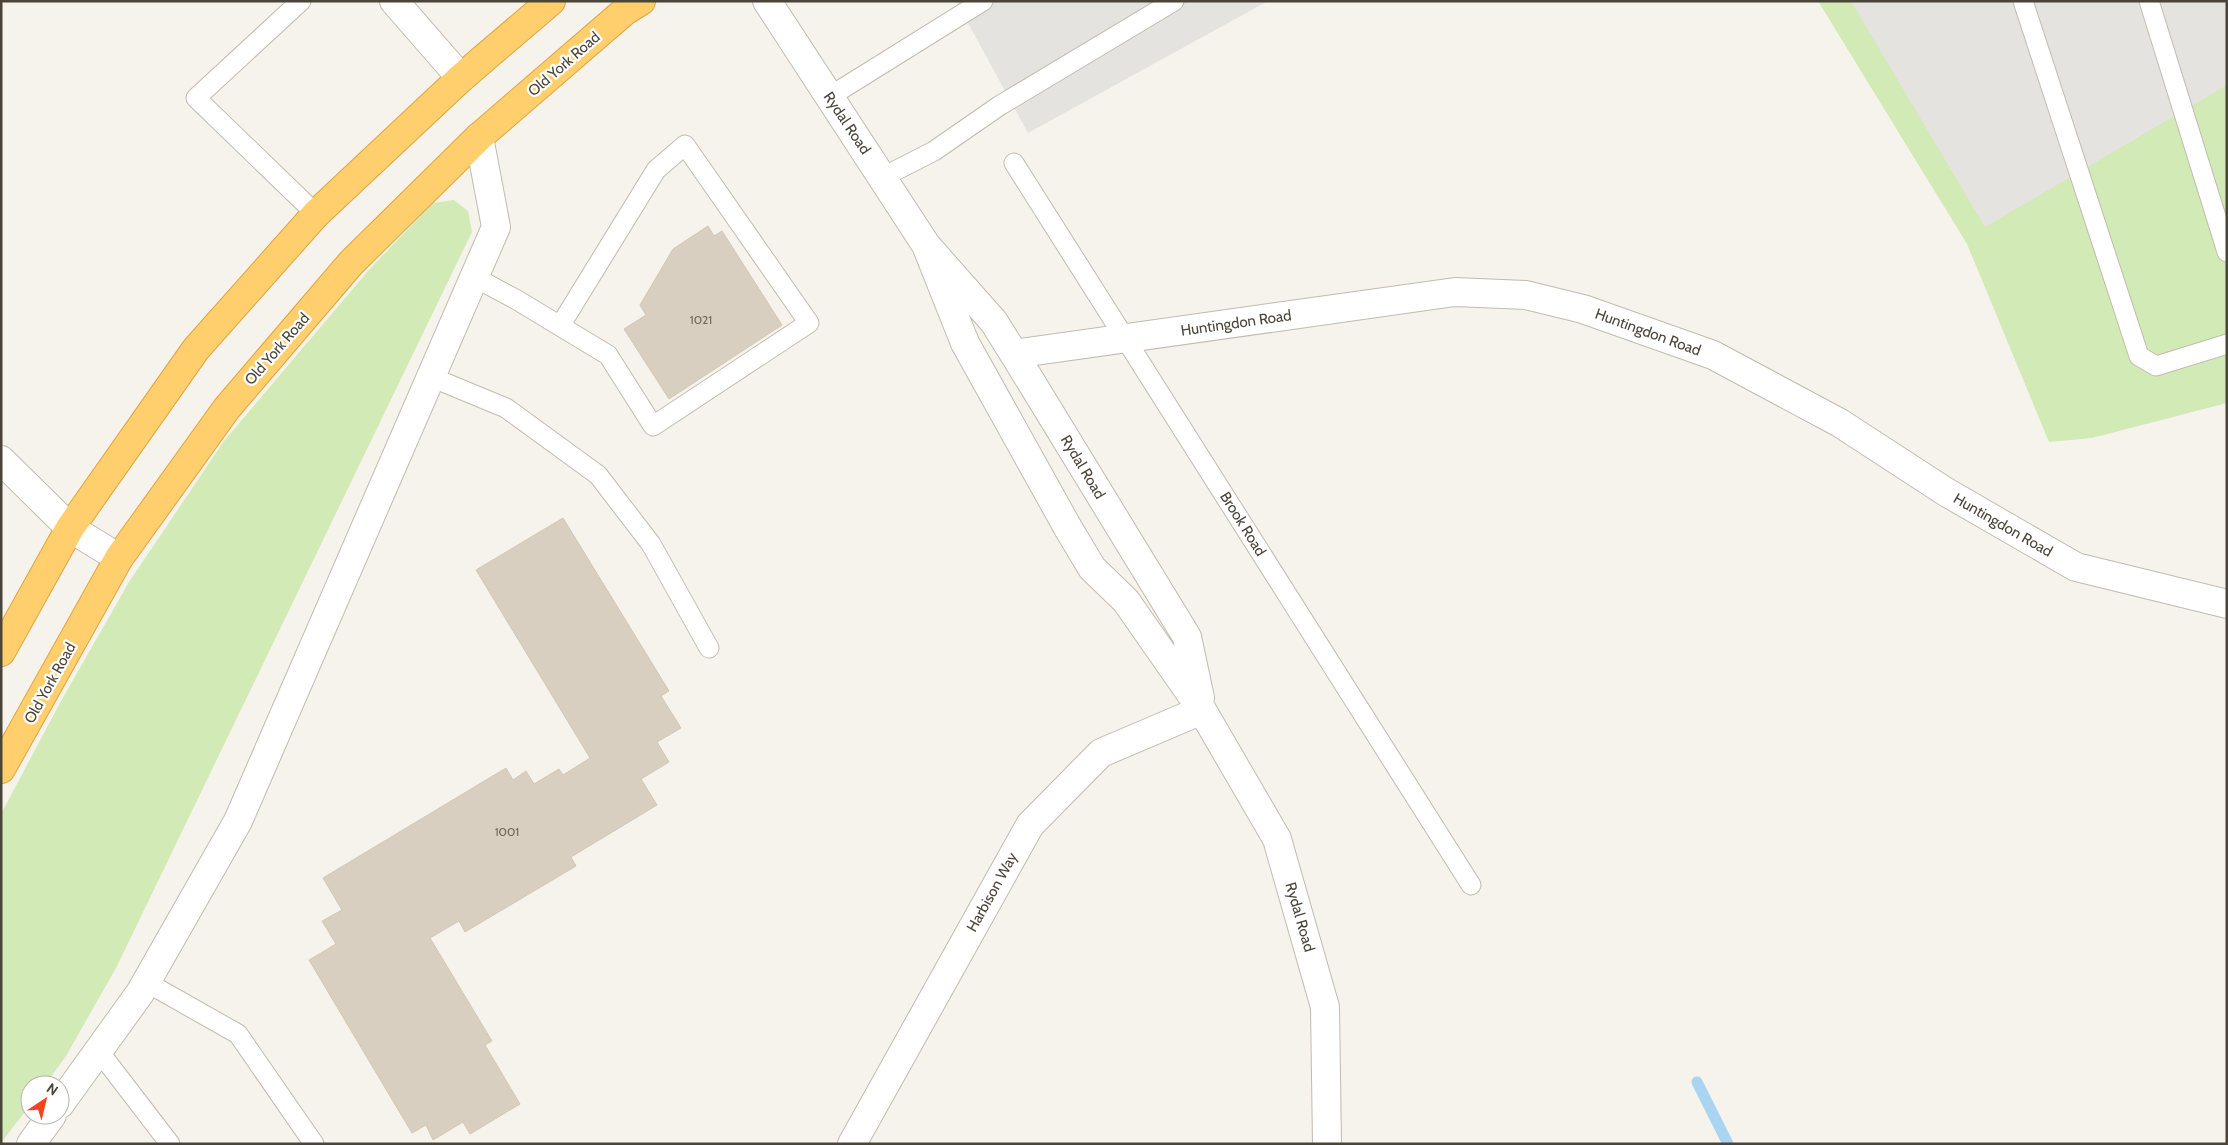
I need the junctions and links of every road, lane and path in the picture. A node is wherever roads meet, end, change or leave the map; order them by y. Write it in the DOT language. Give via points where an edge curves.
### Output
graph roads {
  1 [pos="301,1"];
  2 [pos="394,1"];
  3 [pos="551,1"];
  4 [pos="640,1"];
  5 [pos="767,1"];
  6 [pos="983,1"];
  7 [pos="1174,1"];
  8 [pos="2023,1"];
  9 [pos="2149,1"];
  10 [pos="461,78"];
  11 [pos="829,97"];
  12 [pos="479,137"];
  13 [pos="1014,163"];
  14 [pos="883,177"];
  15 [pos="316,214"];
  16 [pos="926,245"];
  17 [pos="2227,252"];
  18 [pos="474,277"];
  19 [pos="560,326"];
  20 [pos="1126,339"];
  21 [pos="2227,344"];
  22 [pos="1014,354"];
  23 [pos="431,377"];
  24 [pos="1078,459"];
  25 [pos="1,460"];
  26 [pos="1039,478"];
  27 [pos="70,528"];
  28 [pos="120,558"];
  29 [pos="2227,604"];
  30 [pos="6,635"];
  31 [pos="710,648"];
  32 [pos="1202,710"];
  33 [pos="1,769"];
  34 [pos="1471,885"];
  35 [pos="146,982"];
  36 [pos="98,1050"];
  37 [pos="70,1090"];
  38 [pos="45,1125"];
  39 [pos="31,1144"];
  40 [pos="170,1144"];
  41 [pos="314,1144"];
  42 [pos="852,1144"];
  43 [pos="1327,1144"];
  1 -- 15 [label="lane" via="196,98"];
  2 -- 10 [label="street"];
  3 -- 10 [label="highway"];
  4 -- 12 [label="highway, Old York Road"];
  5 -- 11 [label="street, Rydal Road"];
  6 -- 11 [label="lane"];
  7 -- 14 [label="lane" via="999,106 934,151"];
  8 -- 21 [label="lane" via="2139,356 2156,366"];
  9 -- 17 [label="lane"];
  10 -- 15 [label="highway"];
  11 -- 14 [label="street, Rydal Road"];
  12 -- 18 [label="street" via="496,227"];
  12 -- 28 [label="highway, Old York Road" via="338,278 227,408"];
  13 -- 20 [label="lane, Brook Road"];
  14 -- 16 [label="street, Rydal Road"];
  15 -- 27 [label="highway" via="196,349"];
  16 -- 22 [label="street, Rydal Road" via="994,322"];
  16 -- 26 [label="street, Rydal Road" via="965,343"];
  18 -- 19 [label="lane"];
  18 -- 23 [label="street"];
  19 -- 19 [label="lane" via="608,355 653,426 809,323 685,145 656,170"];
  20 -- 22 [label="street, Huntingdon Road"];
  20 -- 29 [label="street, Huntingdon Road" via="1455,292 1526,295 1583,309 1713,355 1840,423 1946,492 2076,567"];
  20 -- 34 [label="lane, Brook Road"];
  22 -- 24 [label="street, Rydal Road"];
  23 -- 31 [label="lane" via="506,408 598,475 651,544"];
  23 -- 35 [label="street" via="238,821"];
  24 -- 26 [label="street"];
  24 -- 32 [label="street, Rydal Road" via="1186,637"];
  25 -- 27 [label="street"];
  26 -- 32 [label="street, Rydal Road" via="1092,568 1126,601"];
  27 -- 28 [label="street"];
  27 -- 30 [label="highway"];
  28 -- 33 [label="highway, Old York Road"];
  32 -- 42 [label="street, Harbison Way" via="1101,753 1030,825"];
  32 -- 43 [label="street, Rydal Road" via="1280,848 1325,1007"];
  35 -- 36 [label="street"];
  35 -- 41 [label="lane" via="238,1034"];
  36 -- 37 [label="street"];
  36 -- 40 [label="lane"];
  38 -- 39 [label="street"];
}
